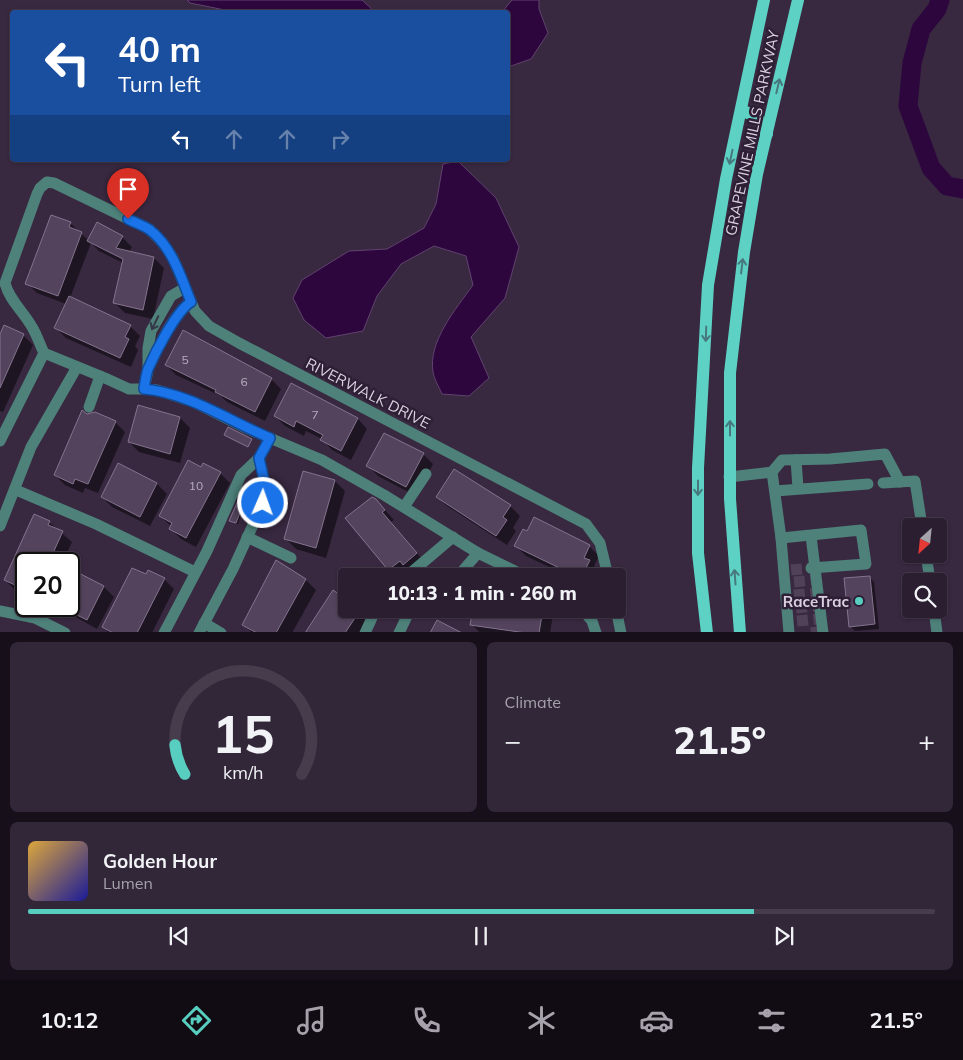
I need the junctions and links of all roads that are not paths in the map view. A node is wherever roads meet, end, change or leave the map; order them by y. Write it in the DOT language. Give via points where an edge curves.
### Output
graph roads {
  1 [pos="764,0"];
  2 [pos="798,0"];
  3 [pos="741,110"];
  4 [pos="767,134"];
  5 [pos="185,288"];
  6 [pos="191,302"];
  7 [pos="44,353"];
  8 [pos="77,366"];
  9 [pos="148,370"];
  10 [pos="100,376"];
  11 [pos="144,389"];
  12 [pos="89,407"];
  13 [pos="270,438"];
  14 [pos="0,441"];
  15 [pos="259,458"];
  16 [pos="796,460"];
  17 [pos="772,472"];
  18 [pos="426,474"];
  19 [pos="730,477"];
  20 [pos="900,482"];
  21 [pos="883,483"];
  22 [pos="868,484"];
  23 [pos="798,488"];
  24 [pos="16,490"];
  25 [pos="776,490"];
  26 [pos="404,507"];
  27 [pos="921,518"];
  28 [pos="0,526"];
  29 [pos="811,536"];
  30 [pos="247,537"];
  31 [pos="453,537"];
  32 [pos="781,538"];
  33 [pos="478,553"];
  34 [pos="291,558"];
  35 [pos="813,567"];
  36 [pos="416,568"];
  37 [pos="465,568"];
  38 [pos="509,568"];
  39 [pos="606,568"];
  40 [pos="195,572"];
  41 [pos="0,611"];
  42 [pos="372,618"];
  43 [pos="406,618"];
  44 [pos="589,618"];
  45 [pos="618,618"];
  46 [pos="935,618"];
  47 [pos="792,625"];
  48 [pos="201,628"];
  49 [pos="65,632"];
  50 [pos="164,632"];
  51 [pos="221,632"];
  52 [pos="365,632"];
  53 [pos="399,632"];
  54 [pos="595,632"];
  55 [pos="621,632"];
  56 [pos="707,632"];
  57 [pos="740,632"];
  58 [pos="821,632"];
  59 [pos="937,632"];
  1 -- 3 [label="main road, GRAPEVINE MILLS PARKWAY"];
  4 -- 2 [label="main road, GRAPEVINE MILLS PARKWAY, one-way"];
  3 -- 4 [label="main road" via="757,117"];
  3 -- 56 [label="main road, GRAPEVINE MILLS PARKWAY, one-way" via="708,285 698,468 698,553"];
  19 -- 4 [label="main road, GRAPEVINE MILLS PARKWAY, one-way" via="730,373 734,324 745,242"];
  5 -- 6 [label="lane, RIVERWALK DRIVE"];
  5 -- 7 [label="lane, RIVERWALK DRIVE" via="172,258 149,229 47,182 40,188 5,283 8,293 33,328"];
  5 -- 9 [label="lane, one-way" via="171,296 152,330"];
  6 -- 9 [label="lane" via="176,318"];
  6 -- 39 [label="lane, RIVERWALK DRIVE" via="209,326 239,344 586,524 600,543"];
  7 -- 8 [label="lane"];
  7 -- 14 [label="lane"];
  8 -- 10 [label="lane"];
  8 -- 24 [label="lane" via="31,447"];
  9 -- 11 [label="lane"];
  10 -- 11 [label="lane" via="129,389"];
  10 -- 12 [label="lane"];
  11 -- 13 [label="lane" via="194,402"];
  13 -- 15 [label="lane"];
  13 -- 26 [label="lane" via="322,460"];
  15 -- 30 [label="lane" via="264,480 263,503"];
  15 -- 40 [label="lane" via="240,475"];
  16 -- 17 [label="lane" via="782,460"];
  16 -- 20 [label="lane" via="885,454"];
  16 -- 23 [label="lane"];
  17 -- 19 [label="lane"];
  17 -- 25 [label="lane"];
  18 -- 26 [label="lane"];
  57 -- 19 [label="main road, GRAPEVINE MILLS PARKWAY, one-way"];
  20 -- 21 [label="lane"];
  20 -- 27 [label="lane" via="915,481"];
  22 -- 23 [label="lane"];
  23 -- 25 [label="lane"];
  24 -- 28 [label="lane"];
  24 -- 40 [label="lane"];
  25 -- 32 [label="lane"];
  26 -- 31 [label="lane"];
  29 -- 32 [label="lane"];
  29 -- 35 [label="lane"];
  29 -- 35 [label="lane" via="862,530 866,564"];
  30 -- 34 [label="lane"];
  30 -- 48 [label="lane"];
  31 -- 33 [label="lane"];
  31 -- 36 [label="lane"];
  32 -- 47 [label="lane"];
  33 -- 37 [label="lane"];
  33 -- 38 [label="lane"];
  35 -- 58 [label="lane"];
  40 -- 50 [label="lane"];
  41 -- 49 [label="lane" via="36,618"];
  42 -- 52 [label="lane"];
  43 -- 53 [label="lane"];
  44 -- 54 [label="lane"];
  45 -- 55 [label="lane"];
  46 -- 59 [label="lane"];
  48 -- 51 [label="lane"];
}
